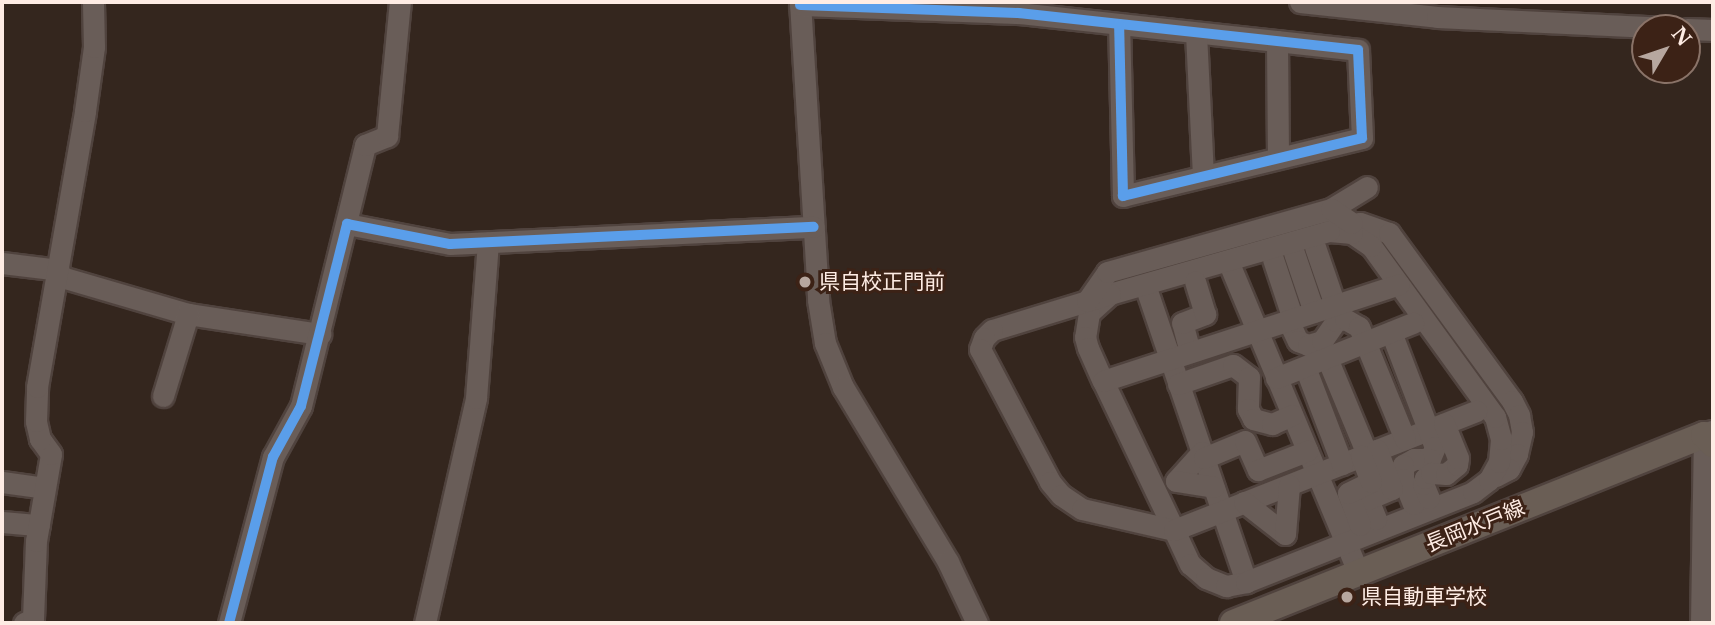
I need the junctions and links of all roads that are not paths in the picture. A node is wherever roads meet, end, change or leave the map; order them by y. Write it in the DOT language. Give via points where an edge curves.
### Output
graph roads {
  1 [pos="93,2"];
  2 [pos="400,2"];
  3 [pos="1300,2"];
  4 [pos="800,4"];
  5 [pos="1425,9"];
  6 [pos="1119,24"];
  7 [pos="1631,25"];
  8 [pos="1196,33"];
  9 [pos="1277,41"];
  10 [pos="1278,157"];
  11 [pos="1203,176"];
  12 [pos="1367,187"];
  13 [pos="1331,209"];
  14 [pos="1356,223"];
  15 [pos="347,224"];
  16 [pos="814,227"];
  17 [pos="1322,239"];
  18 [pos="488,242"];
  19 [pos="1294,253"];
  20 [pos="1273,259"];
  21 [pos="2,263"];
  22 [pos="1230,266"];
  23 [pos="59,273"];
  24 [pos="1195,281"];
  25 [pos="1394,286"];
  26 [pos="1146,290"];
  27 [pos="1110,295"];
  28 [pos="1087,301"];
  29 [pos="1335,305"];
  30 [pos="1314,312"];
  31 [pos="188,314"];
  32 [pos="1290,319"];
  33 [pos="1413,323"];
  34 [pos="1256,331"];
  35 [pos="1391,332"];
  36 [pos="321,334"];
  37 [pos="1366,342"];
  38 [pos="1191,352"];
  39 [pos="1327,358"];
  40 [pos="1170,359"];
  41 [pos="1305,367"];
  42 [pos="1276,378"];
  43 [pos="1109,379"];
  44 [pos="1178,384"];
  45 [pos="163,396"];
  46 [pos="1476,411"];
  47 [pos="1292,415"];
  48 [pos="1436,427"];
  49 [pos="1710,437"];
  50 [pos="1405,439"];
  51 [pos="1307,451"];
  52 [pos="1203,455"];
  53 [pos="1362,456"];
  54 [pos="1317,474"];
  55 [pos="1489,480"];
  56 [pos="2,482"];
  57 [pos="1289,485"];
  58 [pos="1214,487"];
  59 [pos="45,488"];
  60 [pos="1421,501"];
  61 [pos="1244,502"];
  62 [pos="1222,512"];
  63 [pos="2,522"];
  64 [pos="39,525"];
  65 [pos="1179,528"];
  66 [pos="1356,530"];
  67 [pos="1358,572"];
  68 [pos="1244,576"];
  69 [pos="24,623"];
  70 [pos="229,623"];
  71 [pos="425,623"];
  72 [pos="977,623"];
  73 [pos="1233,623"];
  74 [pos="1701,623"];
  1 -- 23 [label="street" via="94,47"];
  2 -- 15 [label="street" via="387,136 365,145"];
  3 -- 5 [label="street"];
  4 -- 6 [label="street" via="1019,13"];
  4 -- 16 [label="street"];
  5 -- 7 [label="street"];
  6 -- 8 [label="street"];
  6 -- 11 [label="street" via="1123,196"];
  8 -- 9 [label="street"];
  8 -- 11 [label="street"];
  9 -- 10 [label="street"];
  9 -- 10 [label="street" via="1359,50 1362,138"];
  10 -- 11 [label="street"];
  12 -- 13 [label="street"];
  13 -- 14 [label="street"];
  13 -- 28 [label="street" via="1107,272"];
  14 -- 17 [label="street"];
  14 -- 55 [label="street" via="1389,233 1512,401 1522,432 1517,454 1509,469"];
  15 -- 18 [label="street" via="450,244"];
  15 -- 36 [label="street"];
  16 -- 18 [label="street"];
  16 -- 72 [label="street" via="818,300 834,369 948,562"];
  17 -- 19 [label="street"];
  17 -- 22 [label="street"];
  17 -- 25 [label="street" via="1352,233 1363,239"];
  17 -- 29 [label="street"];
  18 -- 71 [label="street" via="476,398"];
  19 -- 20 [label="street"];
  19 -- 30 [label="street"];
  20 -- 22 [label="street"];
  20 -- 32 [label="street"];
  21 -- 23 [label="street"];
  22 -- 24 [label="street"];
  22 -- 26 [label="street"];
  22 -- 34 [label="street"];
  23 -- 31 [label="street"];
  23 -- 59 [label="street" via="37,387 36,421 40,439 51,454"];
  24 -- 26 [label="street"];
  24 -- 38 [label="street" via="1205,314 1182,323"];
  25 -- 29 [label="street"];
  25 -- 33 [label="street"];
  25 -- 55 [label="street" via="1495,417 1502,450"];
  26 -- 27 [label="street"];
  26 -- 40 [label="street"];
  26 -- 43 [label="street" via="1102,313 1097,323 1098,346"];
  27 -- 28 [label="street"];
  27 -- 43 [label="street" via="1089,313 1085,337"];
  28 -- 65 [label="street" via="992,330 981,349 1060,495 1082,509"];
  29 -- 30 [label="street"];
  30 -- 32 [label="street"];
  31 -- 36 [label="street"];
  31 -- 45 [label="street"];
  32 -- 34 [label="street"];
  32 -- 37 [label="street" via="1298,341 1308,345 1322,341 1329,327 1345,318 1359,327"];
  33 -- 35 [label="street"];
  33 -- 46 [label="street"];
  34 -- 38 [label="street"];
  34 -- 42 [label="street"];
  35 -- 37 [label="street"];
  35 -- 48 [label="street"];
  36 -- 70 [label="street" via="301,406 273,457"];
  37 -- 39 [label="street"];
  37 -- 50 [label="street"];
  38 -- 40 [label="street"];
  39 -- 41 [label="street"];
  39 -- 53 [label="street"];
  40 -- 43 [label="street"];
  40 -- 44 [label="street"];
  41 -- 42 [label="street"];
  41 -- 53 [label="street"];
  42 -- 47 [label="street"];
  43 -- 65 [label="street"];
  44 -- 47 [label="street" via="1233,365 1248,377 1248,409 1253,419 1272,425"];
  44 -- 52 [label="street"];
  46 -- 48 [label="street"];
  46 -- 60 [label="street" via="1491,434 1485,468 1467,483"];
  47 -- 51 [label="street"];
  48 -- 50 [label="street"];
  48 -- 60 [label="street" via="1434,454 1423,462 1408,461 1401,471"];
  49 -- 67 [label="main road, 長岡水戸線"];
  49 -- 74 [label="street"];
  50 -- 53 [label="street"];
  51 -- 52 [label="street" via="1258,470 1245,441"];
  51 -- 54 [label="street"];
  52 -- 58 [label="street"];
  52 -- 58 [label="street" via="1176,481"];
  53 -- 54 [label="street"];
  53 -- 66 [label="street" via="1392,489 1368,499"];
  54 -- 57 [label="street"];
  54 -- 66 [label="street"];
  55 -- 66 [label="street" via="1473,492"];
  56 -- 59 [label="street"];
  57 -- 61 [label="street"];
  57 -- 61 [label="street" via="1285,534"];
  58 -- 62 [label="street"];
  59 -- 64 [label="street"];
  60 -- 66 [label="street"];
  61 -- 62 [label="street"];
  62 -- 65 [label="street"];
  62 -- 68 [label="street"];
  63 -- 64 [label="street"];
  64 -- 69 [label="street" via="33,619"];
  65 -- 68 [label="street" via="1196,572 1226,586"];
  66 -- 67 [label="street"];
  66 -- 68 [label="street"];
  67 -- 73 [label="main road, 長岡水戸線"];
}
